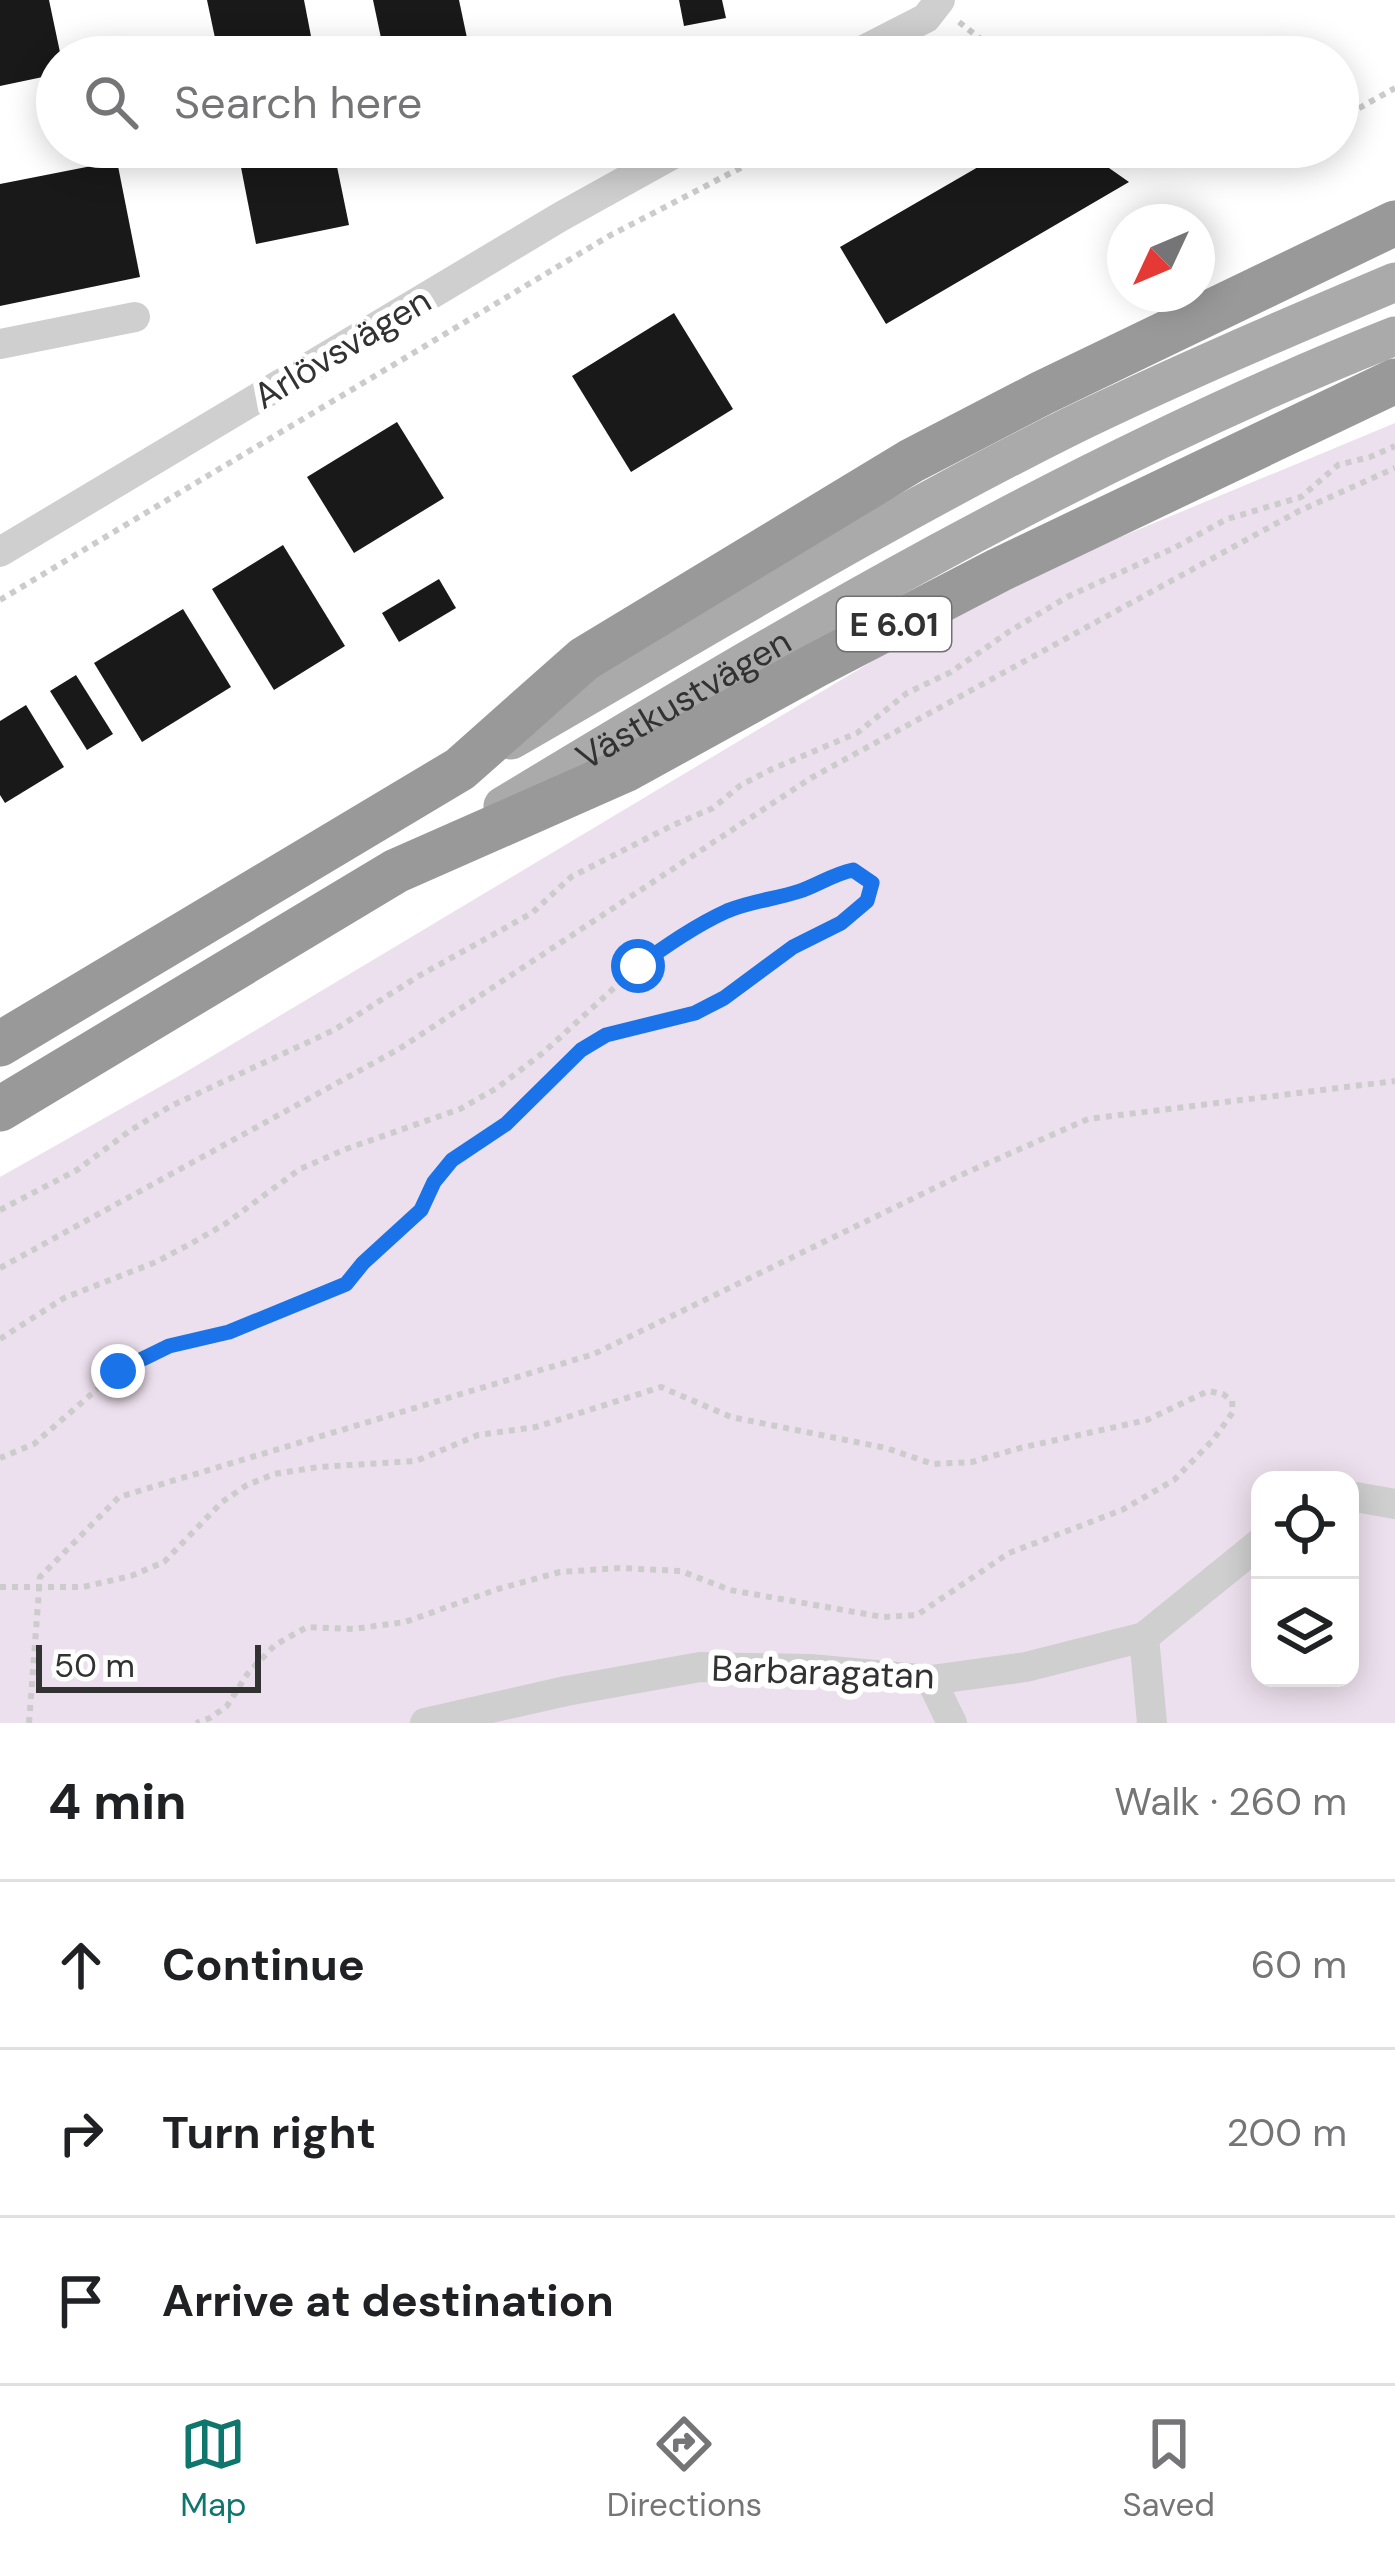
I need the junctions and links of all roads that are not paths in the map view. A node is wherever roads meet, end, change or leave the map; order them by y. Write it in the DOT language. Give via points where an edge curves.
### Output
graph roads {
  1 [pos="939,2"];
  2 [pos="891,36"];
  3 [pos="649,168"];
  4 [pos="1395,223"];
  5 [pos="1395,282"];
  6 [pos="135,317"];
  7 [pos="1395,336"];
  8 [pos="0,344"];
  9 [pos="1395,382"];
  10 [pos="0,552"];
  11 [pos="460,769"];
  12 [pos="396,871"];
  13 [pos="0,1044"];
  14 [pos="0,1109"];
  15 [pos="1359,1498"];
  16 [pos="1395,1504"];
  17 [pos="1251,1550"];
  18 [pos="1144,1637"];
  19 [pos="931,1680"];
  20 [pos="425,1723"];
  21 [pos="952,1723"];
  22 [pos="1152,1723"];
  1 -- 2 [label="street"];
  3 -- 10 [label="street, Arlövsvägen"];
  4 -- 11 [label="highway" via="910,461 584,659"];
  5 -- 11 [label="main road, Västkustvägen" via="1070,427"];
  6 -- 8 [label="street"];
  7 -- 12 [label="main road, Västkustvägen" via="1291,377 927,560"];
  9 -- 12 [label="highway, E 6.01" via="999,570 625,770"];
  11 -- 13 [label="highway, Västkustvägen"];
  12 -- 14 [label="highway, Västkustvägen / E 6.01"];
  15 -- 16 [label="street"];
  17 -- 18 [label="street, Barbaragatan"];
  18 -- 19 [label="street, Barbaragatan"];
  18 -- 22 [label="street"];
  19 -- 20 [label="street, Barbaragatan" via="700,1667"];
  19 -- 21 [label="street"];
}
